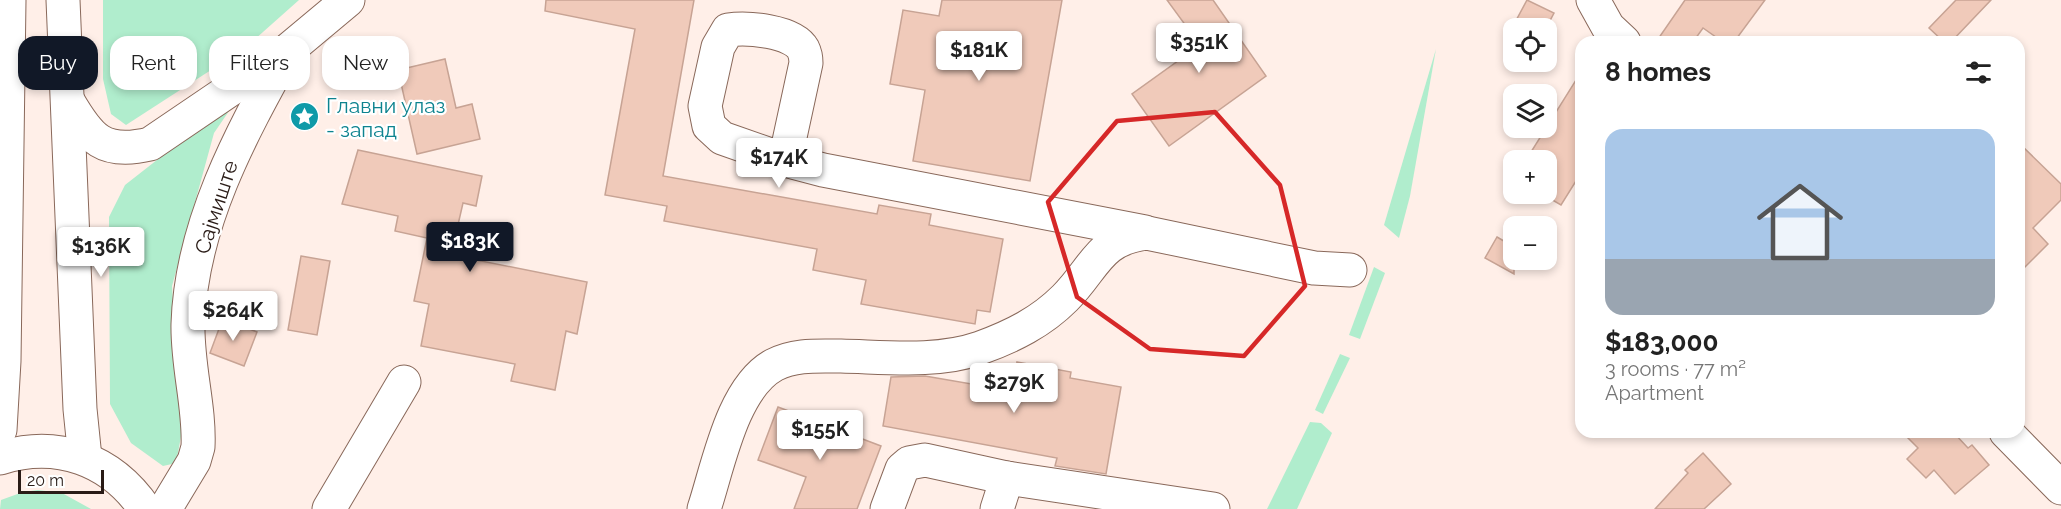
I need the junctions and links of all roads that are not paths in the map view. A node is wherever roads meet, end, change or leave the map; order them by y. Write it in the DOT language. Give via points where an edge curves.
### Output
graph roads {
  1 [pos="9,0"];
  2 [pos="63,0"];
  3 [pos="348,0"];
  4 [pos="1593,0"];
  5 [pos="305,36"];
  6 [pos="1618,36"];
  7 [pos="230,90"];
  8 [pos="266,90"];
  9 [pos="68,101"];
  10 [pos="785,160"];
  11 [pos="1147,233"];
  12 [pos="1350,270"];
  13 [pos="2,312"];
  14 [pos="404,382"];
  15 [pos="0,430"];
  16 [pos="2012,438"];
  17 [pos="0,458"];
  18 [pos="85,458"];
  19 [pos="1007,478"];
  20 [pos="2061,488"];
  21 [pos="145,509"];
  22 [pos="165,509"];
  23 [pos="329,509"];
  24 [pos="704,509"];
  25 [pos="887,509"];
  26 [pos="998,509"];
  27 [pos="1213,509"];
  1 -- 13 [label="main road"];
  2 -- 9 [label="main road"];
  3 -- 5 [label="main road, Сајмиште"];
  4 -- 6 [label="main road"];
  7 -- 9 [label="main road, Сајмиште" via="150,144 138,147 118,148 94,138"];
  8 -- 22 [label="main road, Сајмиште" via="240,138 209,214 188,320 198,447 194,461"];
  9 -- 18 [label="main road"];
  10 -- 11 [label="main road"];
  11 -- 12 [label="main road" via="1314,268"];
  11 -- 24 [label="main road" via="1125,236 1111,244 1065,298 1029,328 979,348 931,357 797,356 773,366 757,381 732,420"];
  13 -- 15 [label="main road"];
  14 -- 23 [label="main road"];
  16 -- 20 [label="main road"];
  17 -- 18 [label="main road" via="51,450"];
  18 -- 21 [label="main road" via="114,474"];
  19 -- 25 [label="main road" via="915,461 897,477"];
  19 -- 26 [label="main road"];
  19 -- 27 [label="main road"];
}
